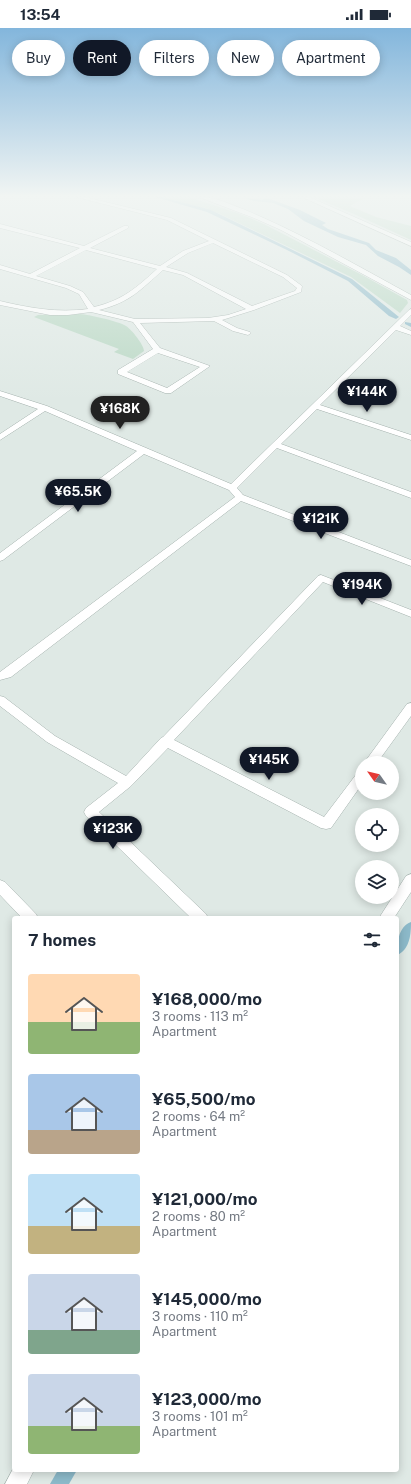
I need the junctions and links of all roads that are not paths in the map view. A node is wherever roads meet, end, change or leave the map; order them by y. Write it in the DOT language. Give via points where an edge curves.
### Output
graph roads {
  1 [pos="52,265"];
  2 [pos="148,265"];
  3 [pos="164,265"];
  4 [pos="263,265"];
  5 [pos="350,265"];
  6 [pos="0,267"];
  7 [pos="160,268"];
  8 [pos="31,276"];
  9 [pos="411,298"];
  10 [pos="0,303"];
  11 [pos="252,309"];
  12 [pos="92,310"];
  13 [pos="411,311"];
  14 [pos="215,319"];
  15 [pos="135,321"];
  16 [pos="396,327"];
  17 [pos="248,333"];
  18 [pos="411,333"];
  19 [pos="157,350"];
  20 [pos="0,393"];
  21 [pos="316,406"];
  22 [pos="44,408"];
  23 [pos="0,438"];
  24 [pos="411,438"];
  25 [pos="277,445"];
  26 [pos="142,451"];
  27 [pos="232,488"];
  28 [pos="411,495"];
  29 [pos="240,497"];
  30 [pos="0,558"];
  31 [pos="411,564"];
  32 [pos="411,614"];
  33 [pos="0,676"];
  34 [pos="0,700"];
  35 [pos="411,707"];
  36 [pos="165,741"];
  37 [pos="375,756"];
  38 [pos="127,783"];
  39 [pos="355,785"];
  40 [pos="411,880"];
  41 [pos="0,886"];
  42 [pos="29,916"];
  43 [pos="199,916"];
  44 [pos="387,916"];
  45 [pos="23,1472"];
  46 [pos="14,1484"];
  1 -- 8 [label="street"];
  2 -- 7 [label="street"];
  3 -- 7 [label="street"];
  4 -- 11 [label="street" via="300,288 298,292"];
  5 -- 9 [label="street"];
  6 -- 8 [label="street"];
  7 -- 11 [label="street" via="185,274"];
  7 -- 12 [label="street" via="140,289 127,297"];
  8 -- 12 [label="street" via="81,293"];
  10 -- 12 [label="street" via="57,313"];
  11 -- 14 [label="street"];
  12 -- 15 [label="street"];
  13 -- 16 [label="street"];
  14 -- 15 [label="street"];
  14 -- 17 [label="street" via="235,330"];
  15 -- 19 [label="street"];
  16 -- 18 [label="street"];
  16 -- 21 [label="street"];
  19 -- 19 [label="street" via="121,372 168,391 206,366"];
  20 -- 22 [label="street"];
  21 -- 24 [label="street"];
  21 -- 25 [label="street"];
  22 -- 23 [label="street"];
  22 -- 26 [label="street"];
  25 -- 27 [label="street"];
  25 -- 28 [label="street"];
  26 -- 27 [label="street"];
  26 -- 30 [label="street"];
  27 -- 29 [label="street"];
  29 -- 31 [label="street"];
  29 -- 33 [label="street" via="7,674"];
  32 -- 36 [label="street" via="321,578"];
  34 -- 38 [label="street" via="51,739"];
  35 -- 37 [label="street"];
  36 -- 38 [label="street"];
  36 -- 39 [label="street" via="326,824"];
  38 -- 43 [label="street" via="90,812"];
  40 -- 44 [label="street"];
  41 -- 42 [label="street"];
  45 -- 46 [label="street"];
}
